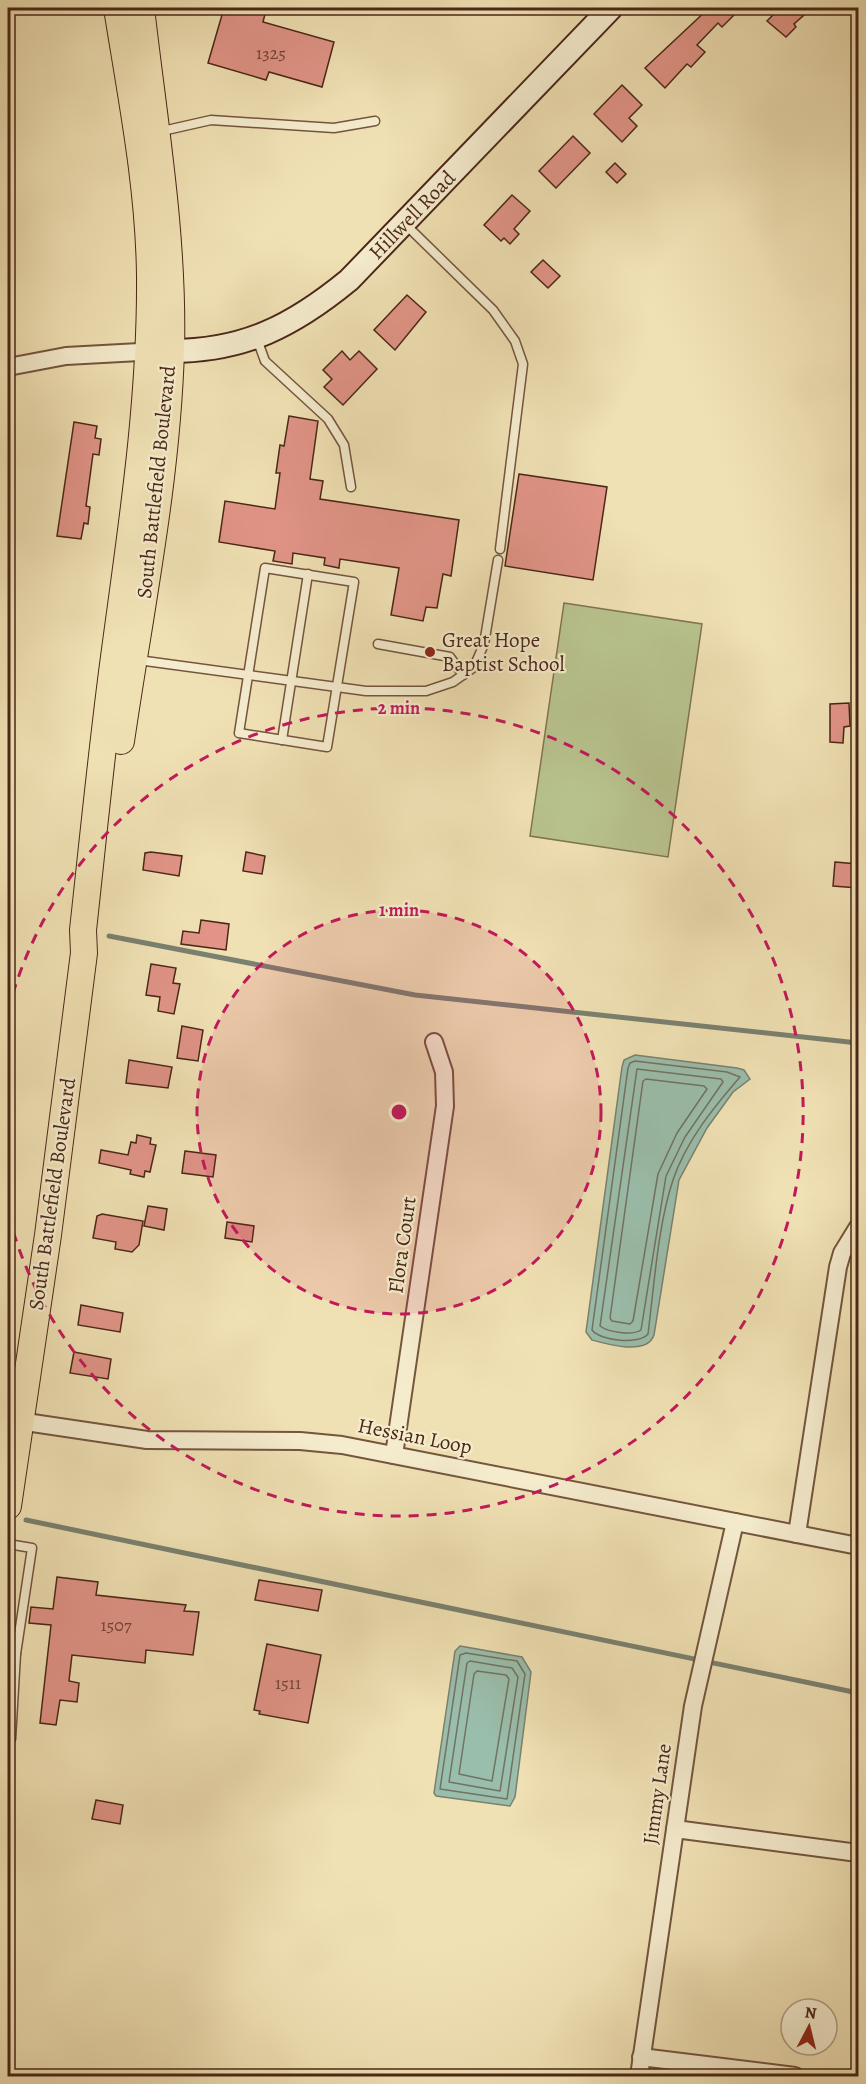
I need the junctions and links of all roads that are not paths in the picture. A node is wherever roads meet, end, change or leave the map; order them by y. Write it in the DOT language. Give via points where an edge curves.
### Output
graph roads {
  1 [pos="117,8"];
  2 [pos="141,8"];
  3 [pos="610,8"];
  4 [pos="375,122"];
  5 [pos="146,134"];
  6 [pos="404,223"];
  7 [pos="257,339"];
  8 [pos="159,351"];
  9 [pos="8,367"];
  10 [pos="351,487"];
  11 [pos="500,549"];
  12 [pos="498,560"];
  13 [pos="308,574"];
  14 [pos="378,644"];
  15 [pos="124,658"];
  16 [pos="248,675"];
  17 [pos="464,675"];
  18 [pos="292,681"];
  19 [pos="337,687"];
  20 [pos="282,740"];
  21 [pos="434,1042"];
  22 [pos="858,1227"];
  23 [pos="19,1421"];
  24 [pos="394,1455"];
  25 [pos="8,1506"];
  26 [pos="735,1521"];
  27 [pos="797,1534"];
  28 [pos="8,1544"];
  29 [pos="858,1546"];
  30 [pos="12,1654"];
  31 [pos="8,1739"];
  32 [pos="675,1829"];
  33 [pos="858,1853"];
  34 [pos="641,2057"];
  35 [pos="639,2076"];
  36 [pos="795,2076"];
  1 -- 5 [label="main road, South Battlefield Boulevard"];
  2 -- 5 [label="main road, South Battlefield Boulevard"];
  3 -- 6 [label="street, Hillwell Road"];
  4 -- 5 [label="lane" via="334,128 211,120"];
  5 -- 8 [label="main road, South Battlefield Boulevard" via="170,252"];
  6 -- 7 [label="street, Hillwell Road" via="318,306"];
  6 -- 11 [label="lane" via="493,310 515,341 524,364"];
  7 -- 8 [label="street, Hillwell Road" via="199,351"];
  7 -- 10 [label="lane" via="265,361 328,419 344,445"];
  8 -- 9 [label="street" via="66,356"];
  8 -- 15 [label="main road, South Battlefield Boulevard" via="154,539"];
  12 -- 17 [label="lane" via="484,644 474,667"];
  13 -- 16 [label="lane" via="265,568"];
  13 -- 18 [label="lane"];
  13 -- 19 [label="lane" via="354,582"];
  14 -- 17 [label="lane" via="450,657"];
  15 -- 16 [label="lane"];
  15 -- 23 [label="main road, South Battlefield Boulevard" via="96,930 84,953 48,1235"];
  16 -- 18 [label="lane"];
  16 -- 20 [label="lane" via="239,733"];
  17 -- 19 [label="lane" via="426,691"];
  18 -- 19 [label="lane"];
  18 -- 20 [label="lane"];
  19 -- 20 [label="lane" via="327,747"];
  21 -- 24 [label="street, Flora Court" via="446,1083 445,1106"];
  22 -- 27 [label="street" via="838,1267"];
  23 -- 24 [label="street, Hessian Loop" via="147,1440 321,1442"];
  23 -- 25 [label="main road, South Battlefield Boulevard"];
  24 -- 26 [label="street, Hessian Loop"];
  26 -- 27 [label="street, Hessian Loop"];
  26 -- 32 [label="street, Jimmy Lane" via="699,1672"];
  27 -- 29 [label="street, Hessian Loop"];
  28 -- 30 [label="lane" via="32,1548"];
  30 -- 31 [label="lane"];
  32 -- 33 [label="street"];
  32 -- 34 [label="street, Jimmy Lane"];
  34 -- 35 [label="street, Jimmy Lane"];
  34 -- 36 [label="street"];
}
